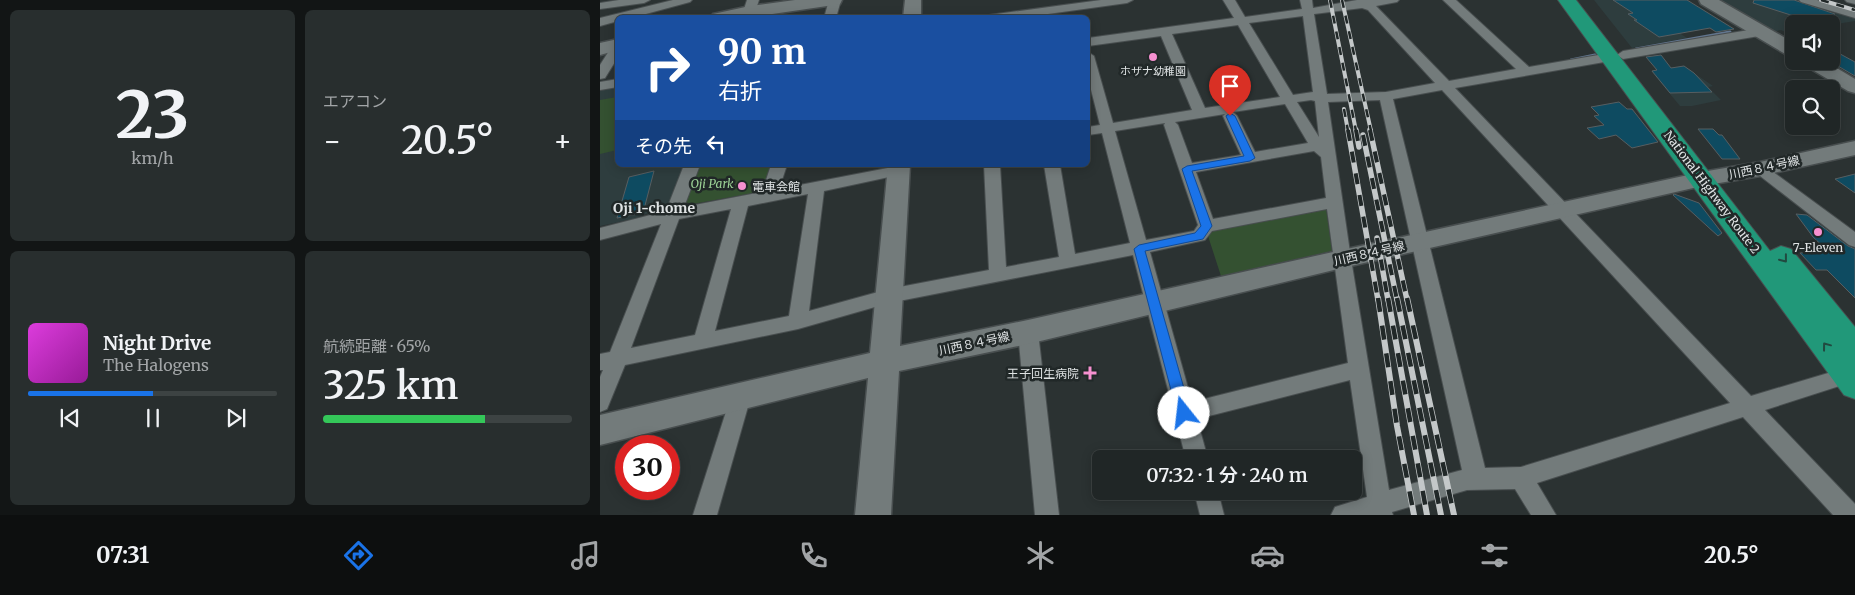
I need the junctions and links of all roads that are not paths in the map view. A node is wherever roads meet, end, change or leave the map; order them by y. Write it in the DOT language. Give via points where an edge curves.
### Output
graph roads {
  1 [pos="646,0"];
  2 [pos="686,0"];
  3 [pos="834,0"];
  4 [pos="913,0"];
  5 [pos="1127,0"];
  6 [pos="1229,0"];
  7 [pos="1393,0"];
  8 [pos="1449,0"];
  9 [pos="1568,0"];
  10 [pos="1582,0"];
  11 [pos="1707,0"];
  12 [pos="1805,0"];
  13 [pos="1851,0"];
  14 [pos="1855,1"];
  15 [pos="1363,2"];
  16 [pos="600,6"];
  17 [pos="1307,6"];
  18 [pos="1075,8"];
  19 [pos="750,9"];
  20 [pos="629,15"];
  21 [pos="729,15"];
  22 [pos="831,15"];
  23 [pos="912,15"];
  24 [pos="1015,15"];
  25 [pos="1855,16"];
  26 [pos="615,19"];
  27 [pos="1241,21"];
  28 [pos="602,22"];
  29 [pos="1165,31"];
  30 [pos="1761,32"];
  31 [pos="615,40"];
  32 [pos="1090,42"];
  33 [pos="615,45"];
  34 [pos="1785,46"];
  35 [pos="600,49"];
  36 [pos="615,49"];
  37 [pos="1617,56"];
  38 [pos="1827,70"];
  39 [pos="1525,71"];
  40 [pos="600,75"];
  41 [pos="1091,81"];
  42 [pos="615,84"];
  43 [pos="1446,85"];
  44 [pos="600,86"];
  45 [pos="1855,86"];
  46 [pos="1386,96"];
  47 [pos="1321,98"];
  48 [pos="1289,103"];
  49 [pos="1200,113"];
  50 [pos="1230,116"];
  51 [pos="1171,125"];
  52 [pos="1106,128"];
  53 [pos="1090,131"];
  54 [pos="1855,148"];
  55 [pos="1323,151"];
  56 [pos="1250,158"];
  57 [pos="691,167"];
  58 [pos="778,167"];
  59 [pos="992,167"];
  60 [pos="1052,167"];
  61 [pos="899,168"];
  62 [pos="1187,169"];
  63 [pos="1760,169"];
  64 [pos="1710,178"];
  65 [pos="817,186"];
  66 [pos="769,196"];
  67 [pos="741,201"];
  68 [pos="1335,202"];
  69 [pos="1563,210"];
  70 [pos="673,215"];
  71 [pos="1207,226"];
  72 [pos="601,236"];
  73 [pos="1855,241"];
  74 [pos="1418,242"];
  75 [pos="1139,249"];
  76 [pos="1342,259"];
  77 [pos="1068,261"];
  78 [pos="998,274"];
  79 [pos="889,296"];
  80 [pos="1153,303"];
  81 [pos="798,322"];
  82 [pos="1028,332"];
  83 [pos="703,341"];
  84 [pos="1855,349"];
  85 [pos="608,361"];
  86 [pos="883,362"];
  87 [pos="1359,369"];
  88 [pos="1853,378"];
  89 [pos="740,396"];
  90 [pos="600,403"];
  91 [pos="1750,408"];
  92 [pos="1184,413"];
  93 [pos="600,430"];
  94 [pos="1194,450"];
  95 [pos="1521,478"];
  96 [pos="1476,479"];
  97 [pos="1208,500"];
  98 [pos="1380,510"];
  99 [pos="705,515"];
  100 [pos="873,515"];
  101 [pos="1047,515"];
  102 [pos="1212,515"];
  103 [pos="1343,515"];
  104 [pos="1544,515"];
  105 [pos="1849,515"];
  1 -- 16 [label="street"];
  2 -- 20 [label="street"];
  3 -- 19 [label="street"];
  3 -- 22 [label="street"];
  4 -- 23 [label="street"];
  5 -- 18 [label="street"];
  6 -- 27 [label="street"];
  7 -- 15 [label="street"];
  8 -- 39 [label="street"];
  9 -- 37 [label="highway, National Highway Route 2"];
  10 -- 37 [label="highway, National Highway Route 2"];
  11 -- 30 [label="street"];
  12 -- 25 [label="street"];
  13 -- 14 [label="street"];
  15 -- 17 [label="street"];
  15 -- 43 [label="street"];
  17 -- 27 [label="street"];
  17 -- 47 [label="street"];
  18 -- 24 [label="street"];
  19 -- 21 [label="street"];
  26 -- 28 [label="street"];
  27 -- 29 [label="street"];
  27 -- 48 [label="street"];
  28 -- 31 [label="street"];
  29 -- 32 [label="street"];
  29 -- 49 [label="street"];
  30 -- 34 [label="street"];
  30 -- 37 [label="street"];
  33 -- 35 [label="street"];
  36 -- 40 [label="street"];
  37 -- 39 [label="street"];
  37 -- 64 [label="highway, National Highway Route 2"];
  38 -- 45 [label="street"];
  39 -- 43 [label="street"];
  41 -- 52 [label="street"];
  42 -- 44 [label="street"];
  43 -- 46 [label="street"];
  43 -- 69 [label="street"];
  46 -- 47 [label="street"];
  46 -- 74 [label="street"];
  47 -- 48 [label="street" via="1311,96"];
  47 -- 55 [label="street"];
  48 -- 49 [label="street"];
  48 -- 55 [label="street"];
  49 -- 52 [label="street"];
  50 -- 56 [label="street"];
  51 -- 62 [label="street"];
  52 -- 53 [label="street"];
  52 -- 75 [label="street"];
  54 -- 63 [label="street, 川西８４号線"];
  55 -- 56 [label="street"];
  55 -- 68 [label="street"];
  56 -- 62 [label="street"];
  57 -- 70 [label="street"];
  58 -- 66 [label="street"];
  59 -- 78 [label="street"];
  60 -- 77 [label="street"];
  61 -- 65 [label="street"];
  61 -- 79 [label="street"];
  62 -- 71 [label="street"];
  63 -- 64 [label="street, 川西８４号線"];
  63 -- 73 [label="street"];
  64 -- 69 [label="street, 川西８４号線"];
  64 -- 84 [label="highway, National Highway Route 2, one-way"];
  88 -- 64 [label="highway, National Highway Route 2, one-way"];
  65 -- 66 [label="street"];
  65 -- 81 [label="street"];
  66 -- 67 [label="street"];
  67 -- 70 [label="street"];
  67 -- 83 [label="street"];
  68 -- 71 [label="street"];
  68 -- 76 [label="street"];
  69 -- 74 [label="street, 川西８４号線"];
  69 -- 91 [label="street"];
  70 -- 72 [label="street"];
  70 -- 85 [label="street"];
  71 -- 75 [label="street" via="1199,236"];
  74 -- 76 [label="street, 川西８４号線"];
  74 -- 96 [label="street"];
  75 -- 77 [label="street"];
  75 -- 80 [label="street"];
  76 -- 80 [label="street, 川西８４号線"];
  76 -- 87 [label="street"];
  77 -- 78 [label="street"];
  78 -- 79 [label="street"];
  79 -- 81 [label="street"];
  79 -- 86 [label="street"];
  80 -- 82 [label="street, 川西８４号線"];
  80 -- 92 [label="street"];
  81 -- 83 [label="street"];
  82 -- 86 [label="street, 川西８４号線"];
  82 -- 101 [label="street"];
  83 -- 85 [label="street"];
  85 -- 90 [label="street"];
  86 -- 89 [label="street, 川西８４号線"];
  86 -- 100 [label="street"];
  87 -- 92 [label="street"];
  87 -- 98 [label="street"];
  88 -- 91 [label="street"];
  89 -- 93 [label="street, 川西８４号線"];
  89 -- 99 [label="street"];
  91 -- 95 [label="street"];
  91 -- 105 [label="street"];
  92 -- 94 [label="street"];
  95 -- 96 [label="street"];
  95 -- 104 [label="street"];
  96 -- 98 [label="street" via="1467,479"];
  97 -- 102 [label="street"];
  98 -- 103 [label="street"];
}
